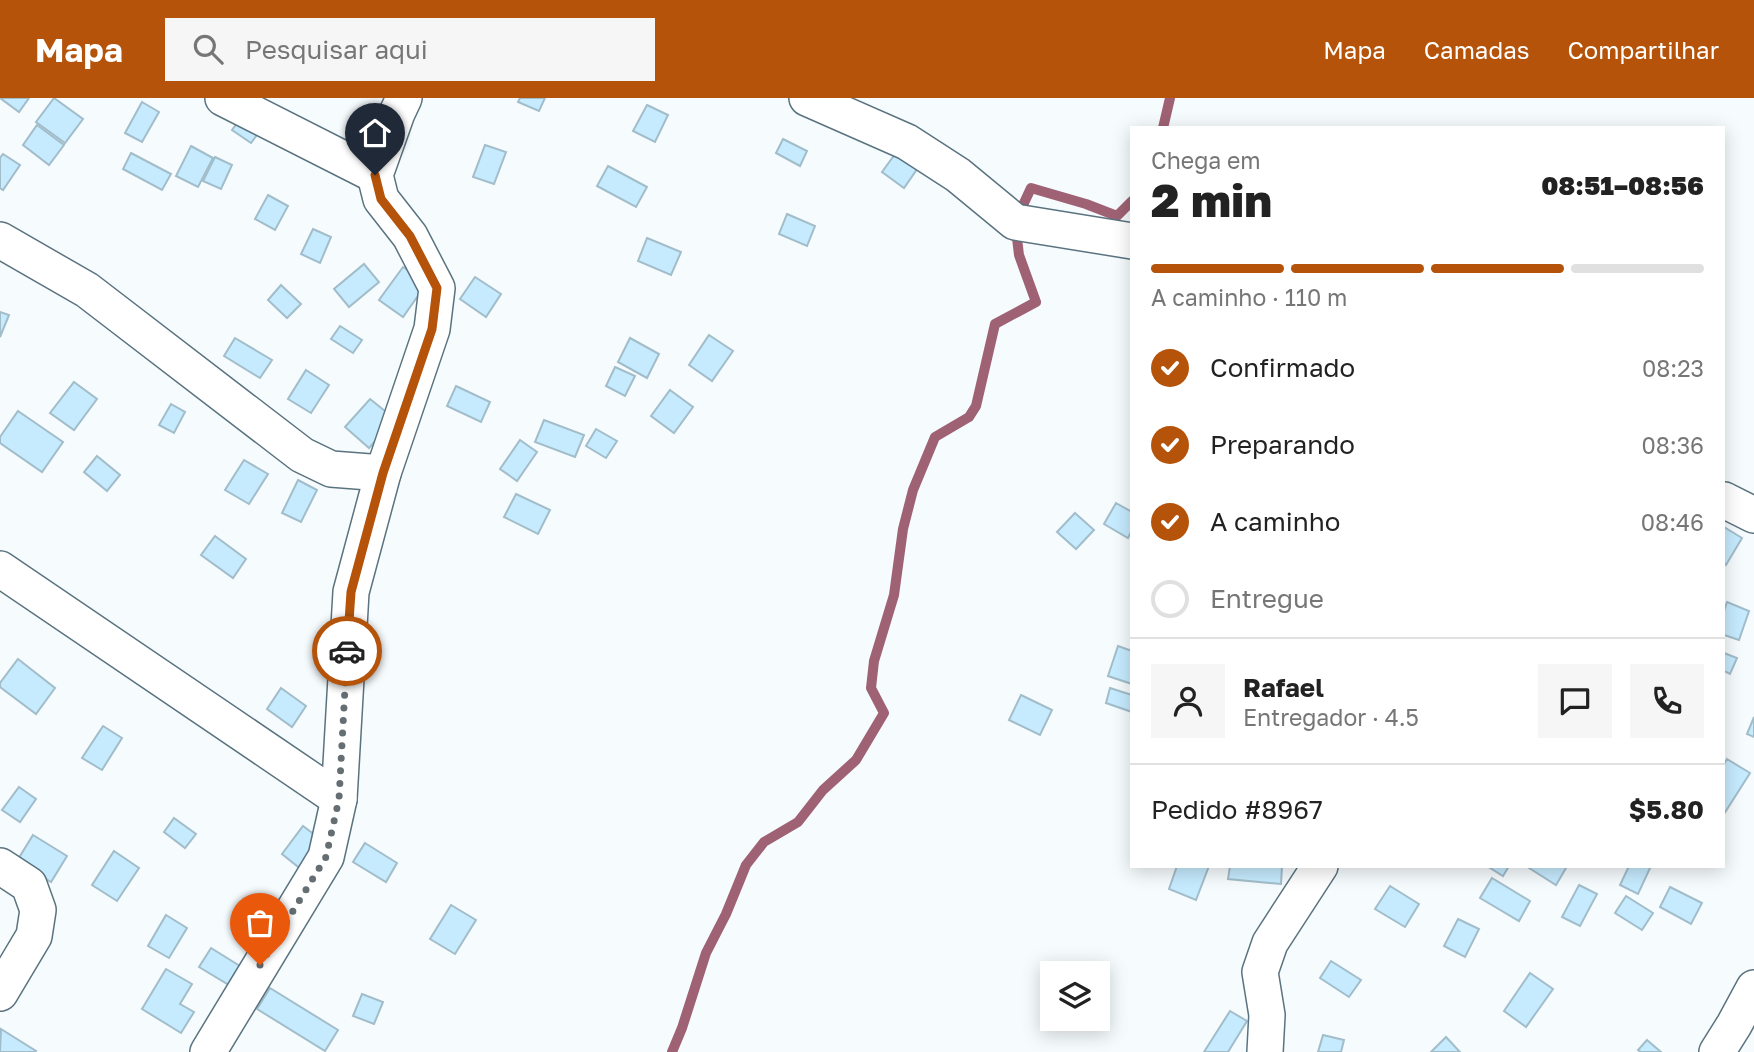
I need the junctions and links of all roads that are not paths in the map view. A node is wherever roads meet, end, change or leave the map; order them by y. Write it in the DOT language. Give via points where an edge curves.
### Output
graph roads {
  1 [pos="223,98"];
  2 [pos="404,98"];
  3 [pos="807,98"];
  4 [pos="375,175"];
  5 [pos="0,240"];
  6 [pos="1130,242"];
  7 [pos="383,473"];
  8 [pos="1725,500"];
  9 [pos="1754,515"];
  10 [pos="0,569"];
  11 [pos="339,799"];
  12 [pos="0,866"];
  13 [pos="1319,868"];
  14 [pos="1754,988"];
  15 [pos="0,993"];
  16 [pos="208,1052"];
  17 [pos="1265,1052"];
  18 [pos="1717,1052"];
  1 -- 4 [label="street"];
  2 -- 4 [label="street"];
  3 -- 6 [label="street" via="907,142 958,175 1015,222"];
  4 -- 7 [label="street" via="381,199 410,236 437,288 432,329"];
  5 -- 7 [label="street" via="87,290 302,455 331,470"];
  7 -- 11 [label="street" via="351,592"];
  8 -- 9 [label="street"];
  10 -- 11 [label="street"];
  11 -- 16 [label="street" via="326,857"];
  12 -- 15 [label="street" via="30,885 38,910 34,936"];
  13 -- 17 [label="street" via="1270,943 1260,972 1267,1015"];
  14 -- 18 [label="street"];
}
